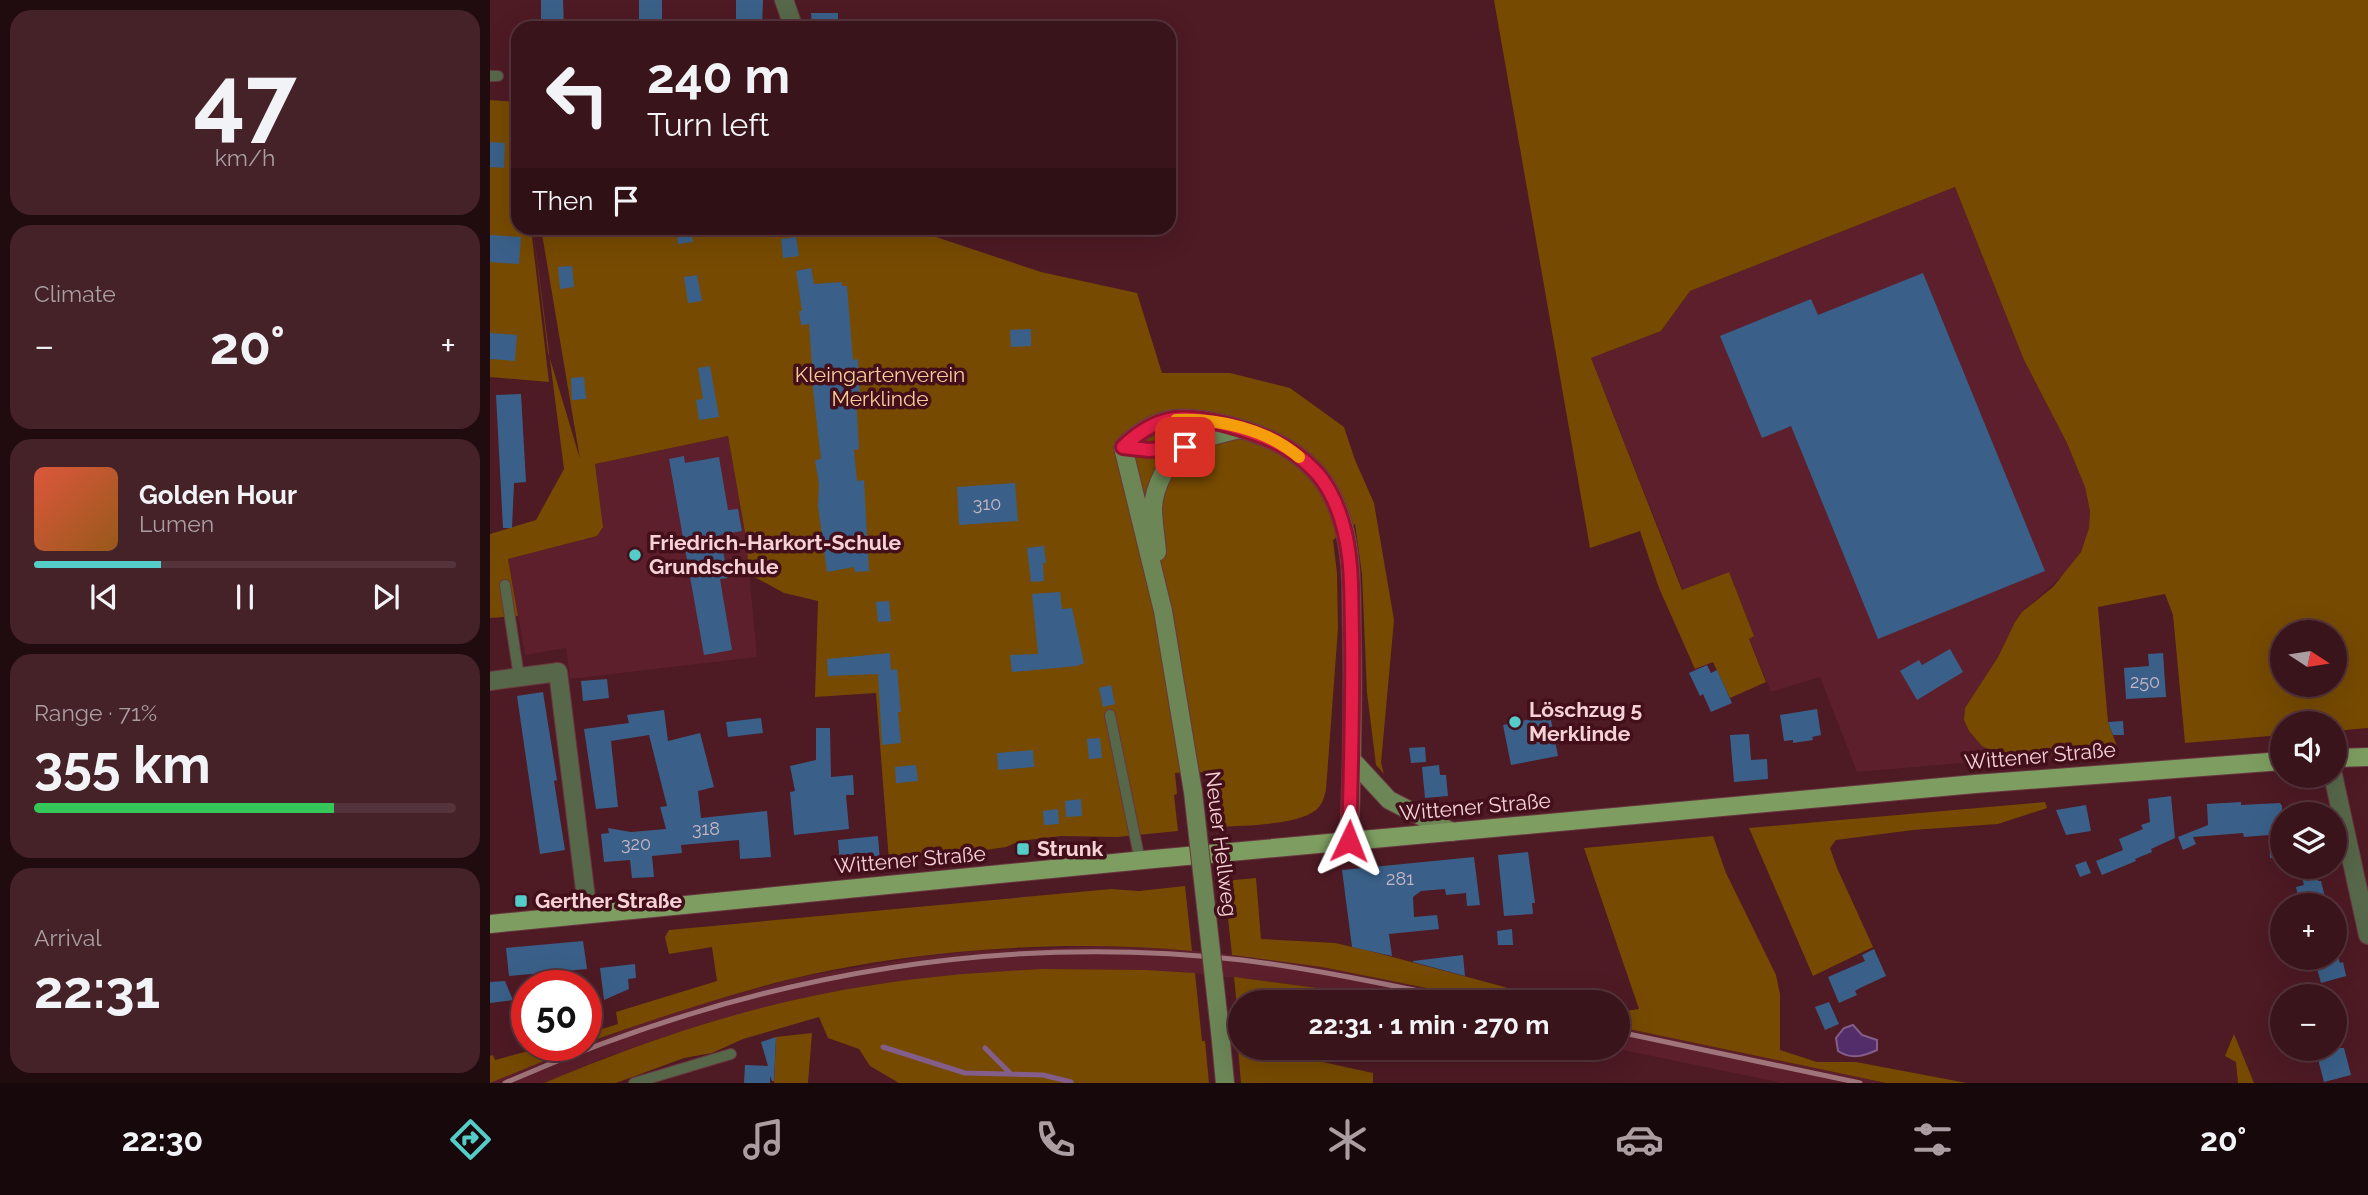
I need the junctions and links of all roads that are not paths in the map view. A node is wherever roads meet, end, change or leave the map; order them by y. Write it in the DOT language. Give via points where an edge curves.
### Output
graph roads {
  1 [pos="784,0"];
  2 [pos="791,20"];
  3 [pos="1239,429"];
  4 [pos="1123,447"];
  5 [pos="1185,447"];
  6 [pos="505,585"];
  7 [pos="1163,611"];
  8 [pos="519,677"];
  9 [pos="490,681"];
  10 [pos="1110,715"];
  11 [pos="2368,757"];
  12 [pos="2347,758"];
  13 [pos="1353,761"];
  14 [pos="2270,762"];
  15 [pos="2336,788"];
  16 [pos="1452,832"];
  17 [pos="1349,841"];
  18 [pos="1140,861"];
  19 [pos="588,914"];
  20 [pos="490,924"];
  21 [pos="2368,935"];
  22 [pos="731,1054"];
  23 [pos="634,1083"];
  24 [pos="1225,1083"];
  1 -- 2 [label="street"];
  3 -- 4 [label="main road" via="1202,419 1161,421 1140,430"];
  3 -- 5 [label="main road"];
  3 -- 13 [label="main road" via="1270,437 1316,471 1342,523 1351,599"];
  4 -- 5 [label="lane"];
  4 -- 7 [label="main road, Neuer Hellweg"];
  5 -- 7 [label="main road, Neuer Hellweg" via="1169,463 1153,506"];
  6 -- 8 [label="lane"];
  7 -- 24 [label="main road, Neuer Hellweg, bridge" via="1193,792"];
  8 -- 9 [label="street"];
  8 -- 19 [label="street" via="558,672"];
  10 -- 18 [label="lane"];
  11 -- 12 [label="main road"];
  13 -- 16 [label="main road" via="1390,800"];
  13 -- 17 [label="main road"];
  14 -- 16 [label="main road, Wittener Straße"];
  15 -- 21 [label="street"];
  16 -- 17 [label="main road, Wittener Straße"];
  17 -- 18 [label="main road, Wittener Straße"];
  18 -- 19 [label="main road, Wittener Straße"];
  19 -- 20 [label="main road, Wittener Straße"];
  22 -- 23 [label="lane"];
}
